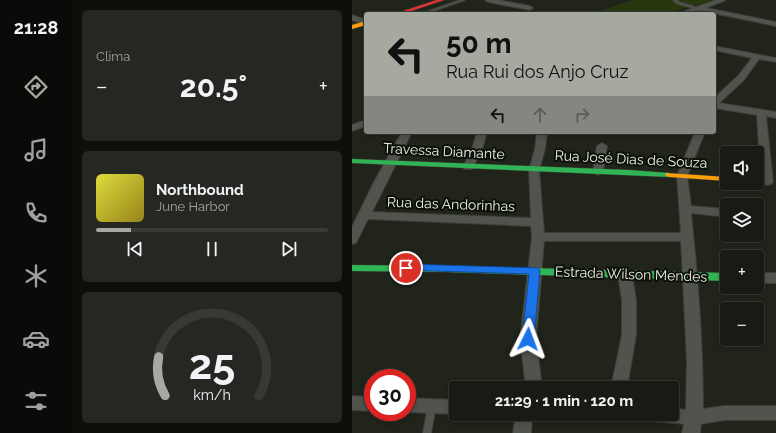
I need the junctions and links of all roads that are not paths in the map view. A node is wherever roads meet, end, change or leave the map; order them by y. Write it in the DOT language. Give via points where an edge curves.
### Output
graph roads {
  1 [pos="439,0"];
  2 [pos="463,0"];
  3 [pos="488,0"];
  4 [pos="675,0"];
  5 [pos="723,0"];
  6 [pos="530,8"];
  7 [pos="697,8"];
  8 [pos="406,12"];
  9 [pos="428,12"];
  10 [pos="685,12"];
  11 [pos="352,17"];
  12 [pos="364,22"];
  13 [pos="364,24"];
  14 [pos="776,24"];
  15 [pos="352,27"];
  16 [pos="716,48"];
  17 [pos="725,50"];
  18 [pos="757,56"];
  19 [pos="716,57"];
  20 [pos="776,60"];
  21 [pos="716,102"];
  22 [pos="716,104"];
  23 [pos="776,104"];
  24 [pos="769,114"];
  25 [pos="364,124"];
  26 [pos="352,128"];
  27 [pos="406,134"];
  28 [pos="481,134"];
  29 [pos="542,134"];
  30 [pos="699,134"];
  31 [pos="602,146"];
  32 [pos="352,161"];
  33 [pos="391,163"];
  34 [pos="468,167"];
  35 [pos="534,170"];
  36 [pos="598,172"];
  37 [pos="682,176"];
  38 [pos="720,179"];
  39 [pos="767,182"];
  40 [pos="684,209"];
  41 [pos="720,212"];
  42 [pos="364,215"];
  43 [pos="536,222"];
  44 [pos="538,237"];
  45 [pos="687,237"];
  46 [pos="352,240"];
  47 [pos="352,268"];
  48 [pos="535,270"];
  49 [pos="625,275"];
  50 [pos="691,277"];
  51 [pos="720,277"];
  52 [pos="764,278"];
  53 [pos="776,278"];
  54 [pos="533,381"];
  55 [pos="621,381"];
  56 [pos="352,403"];
  57 [pos="364,404"];
  58 [pos="416,405"];
  59 [pos="432,406"];
  60 [pos="449,407"];
  61 [pos="776,413"];
  62 [pos="523,421"];
  63 [pos="678,421"];
  64 [pos="692,425"];
  65 [pos="427,433"];
  66 [pos="522,433"];
  1 -- 8 [label="street"];
  2 -- 9 [label="lane"];
  3 -- 6 [label="street"];
  4 -- 7 [label="lane"];
  5 -- 7 [label="street"];
  7 -- 10 [label="street"];
  7 -- 14 [label="street"];
  11 -- 12 [label="street"];
  13 -- 15 [label="street"];
  16 -- 17 [label="street"];
  17 -- 18 [label="street"];
  17 -- 19 [label="street"];
  18 -- 20 [label="street"];
  18 -- 21 [label="street"];
  22 -- 24 [label="street"];
  23 -- 24 [label="street"];
  24 -- 39 [label="street"];
  25 -- 26 [label="street"];
  27 -- 33 [label="street"];
  28 -- 34 [label="street"];
  29 -- 35 [label="street"];
  30 -- 37 [label="street"];
  31 -- 36 [label="street"];
  32 -- 33 [label="street, Travessa Diamante"];
  33 -- 34 [label="street, Travessa Diamante"];
  33 -- 42 [label="street"];
  34 -- 35 [label="street, Travessa Diamante"];
  35 -- 36 [label="street, Rua José Dias de Souza" via="569,169"];
  35 -- 43 [label="street"];
  36 -- 37 [label="street, Rua José Dias de Souza"];
  37 -- 38 [label="street, Rua José Dias de Souza"];
  37 -- 40 [label="street"];
  40 -- 41 [label="street"];
  40 -- 45 [label="street"];
  42 -- 43 [label="street, Rua das Andorinhas"];
  42 -- 46 [label="street"];
  43 -- 44 [label="street"];
  44 -- 45 [label="street"];
  44 -- 48 [label="street"];
  45 -- 50 [label="street"];
  47 -- 48 [label="street, Estrada Wilson Mendes"];
  48 -- 49 [label="street, Estrada Wilson Mendes"];
  48 -- 54 [label="street" via="528,339"];
  49 -- 50 [label="street, Estrada Wilson Mendes"];
  49 -- 55 [label="street" via="629,300 629,335"];
  50 -- 51 [label="street, Estrada Wilson Mendes"];
  50 -- 64 [label="street" via="695,369"];
  52 -- 53 [label="street"];
  56 -- 57 [label="street"];
  58 -- 59 [label="street"];
  59 -- 60 [label="street"];
  59 -- 65 [label="lane"];
  61 -- 64 [label="street" via="724,413"];
  62 -- 66 [label="street"];
  63 -- 64 [label="street"];
}
